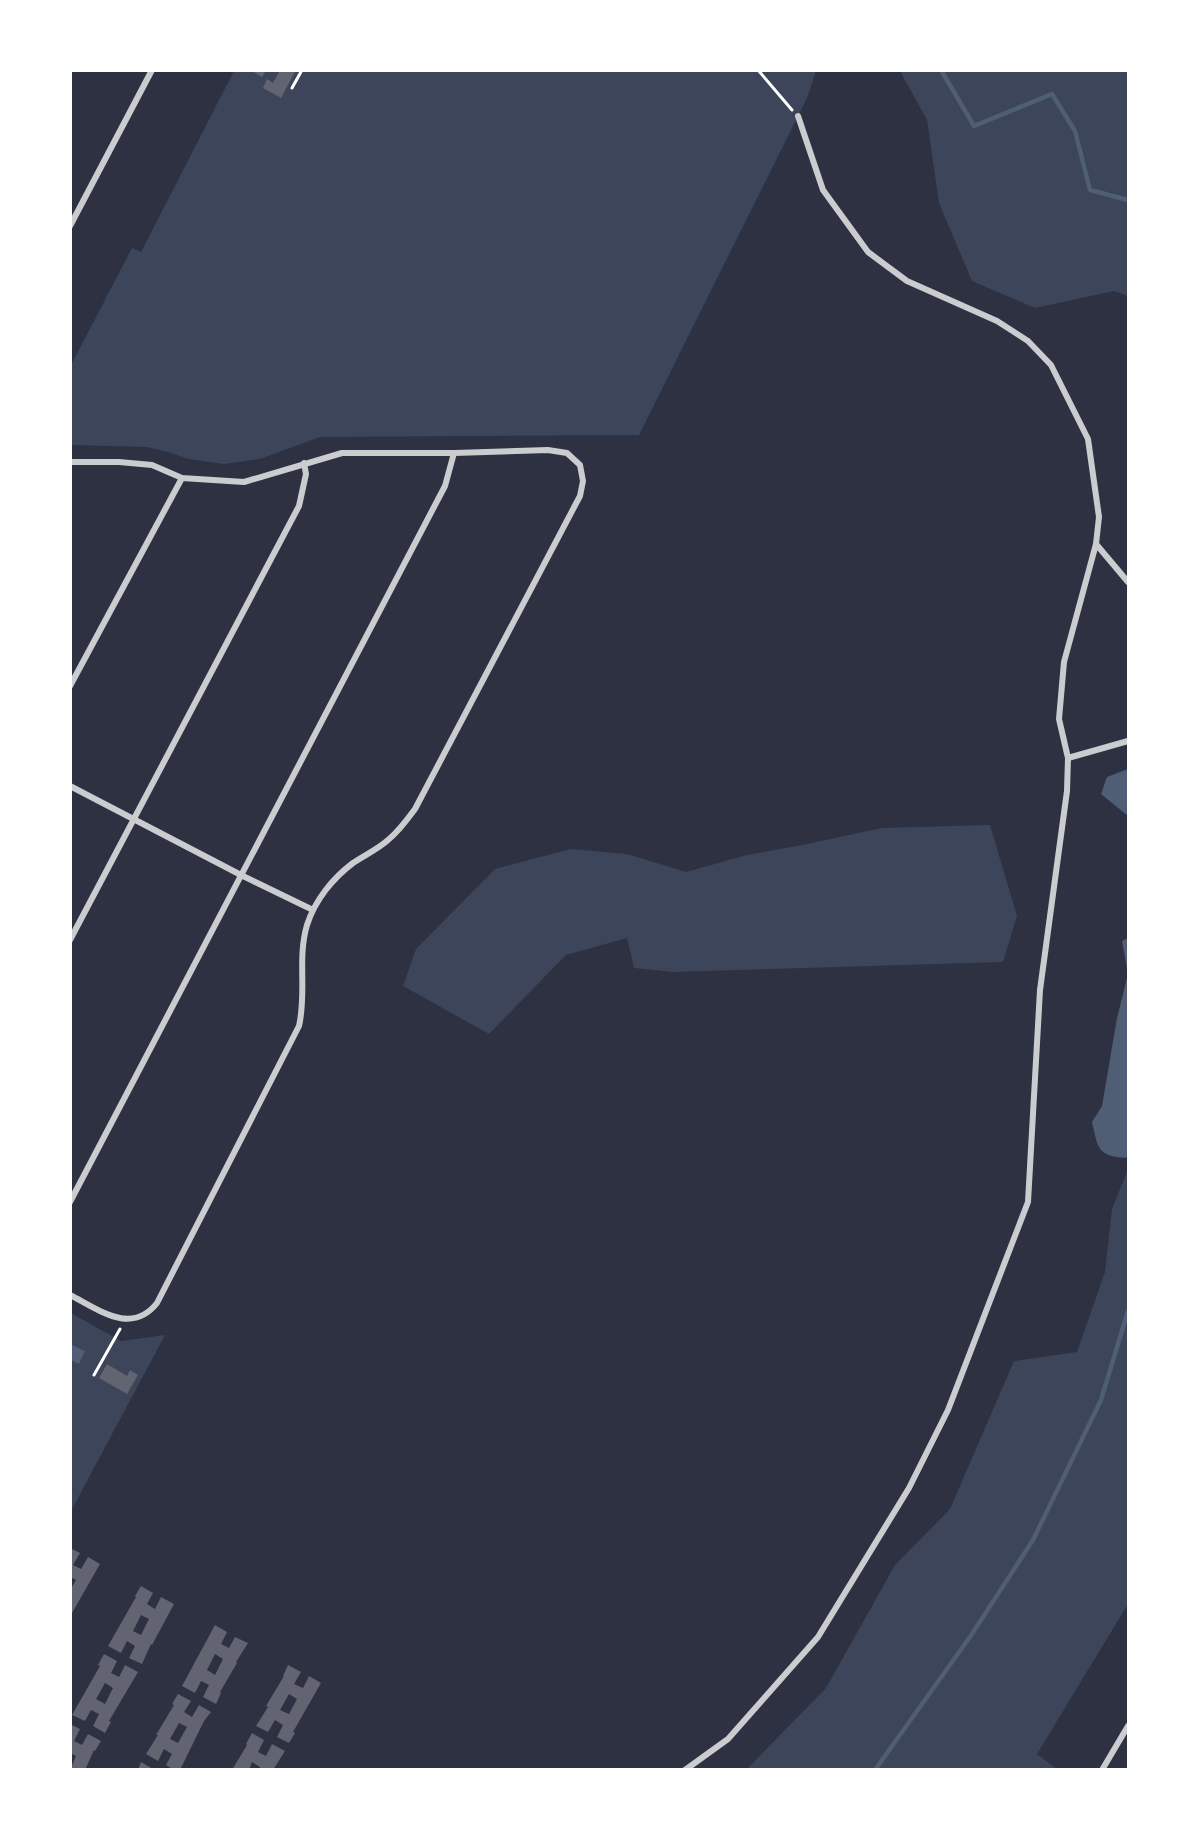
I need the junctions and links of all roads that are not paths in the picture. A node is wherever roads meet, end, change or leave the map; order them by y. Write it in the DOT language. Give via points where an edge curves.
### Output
graph roads {
  1 [pos="152,70"];
  2 [pos="798,116"];
  3 [pos="70,226"];
  4 [pos="454,453"];
  5 [pos="70,462"];
  6 [pos="304,463"];
  7 [pos="182,478"];
  8 [pos="1096,544"];
  9 [pos="1128,582"];
  10 [pos="70,686"];
  11 [pos="1128,741"];
  12 [pos="1068,758"];
  13 [pos="70,786"];
  14 [pos="134,820"];
  15 [pos="241,875"];
  16 [pos="314,910"];
  17 [pos="70,940"];
  18 [pos="70,1202"];
  19 [pos="70,1295"];
  20 [pos="1128,1726"];
  21 [pos="685,1770"];
  22 [pos="1102,1770"];
  1 -- 3 [label="street"];
  2 -- 8 [label="street" via="824,190 868,252 907,281 997,321 1028,341 1051,365 1088,439 1099,517"];
  4 -- 6 [label="street" via="342,453"];
  4 -- 15 [label="street" via="445,486"];
  4 -- 16 [label="street" via="567,453 580,465 580,496 416,809 389,840 339,874"];
  5 -- 7 [label="street" via="152,465"];
  6 -- 7 [label="street" via="244,482"];
  6 -- 14 [label="street" via="306,474 299,506"];
  7 -- 10 [label="street"];
  8 -- 9 [label="street"];
  8 -- 12 [label="street" via="1064,662 1059,719"];
  11 -- 12 [label="street"];
  12 -- 21 [label="street" via="1065,812 1040,990 1028,1202 948,1410 909,1488 818,1637 729,1739"];
  13 -- 14 [label="street"];
  14 -- 15 [label="street"];
  14 -- 17 [label="street"];
  15 -- 16 [label="street"];
  15 -- 18 [label="street"];
  16 -- 19 [label="street" via="303,943 302,1012 293,1040 157,1303 144,1315 125,1319 110,1316"];
  20 -- 22 [label="street"];
}
